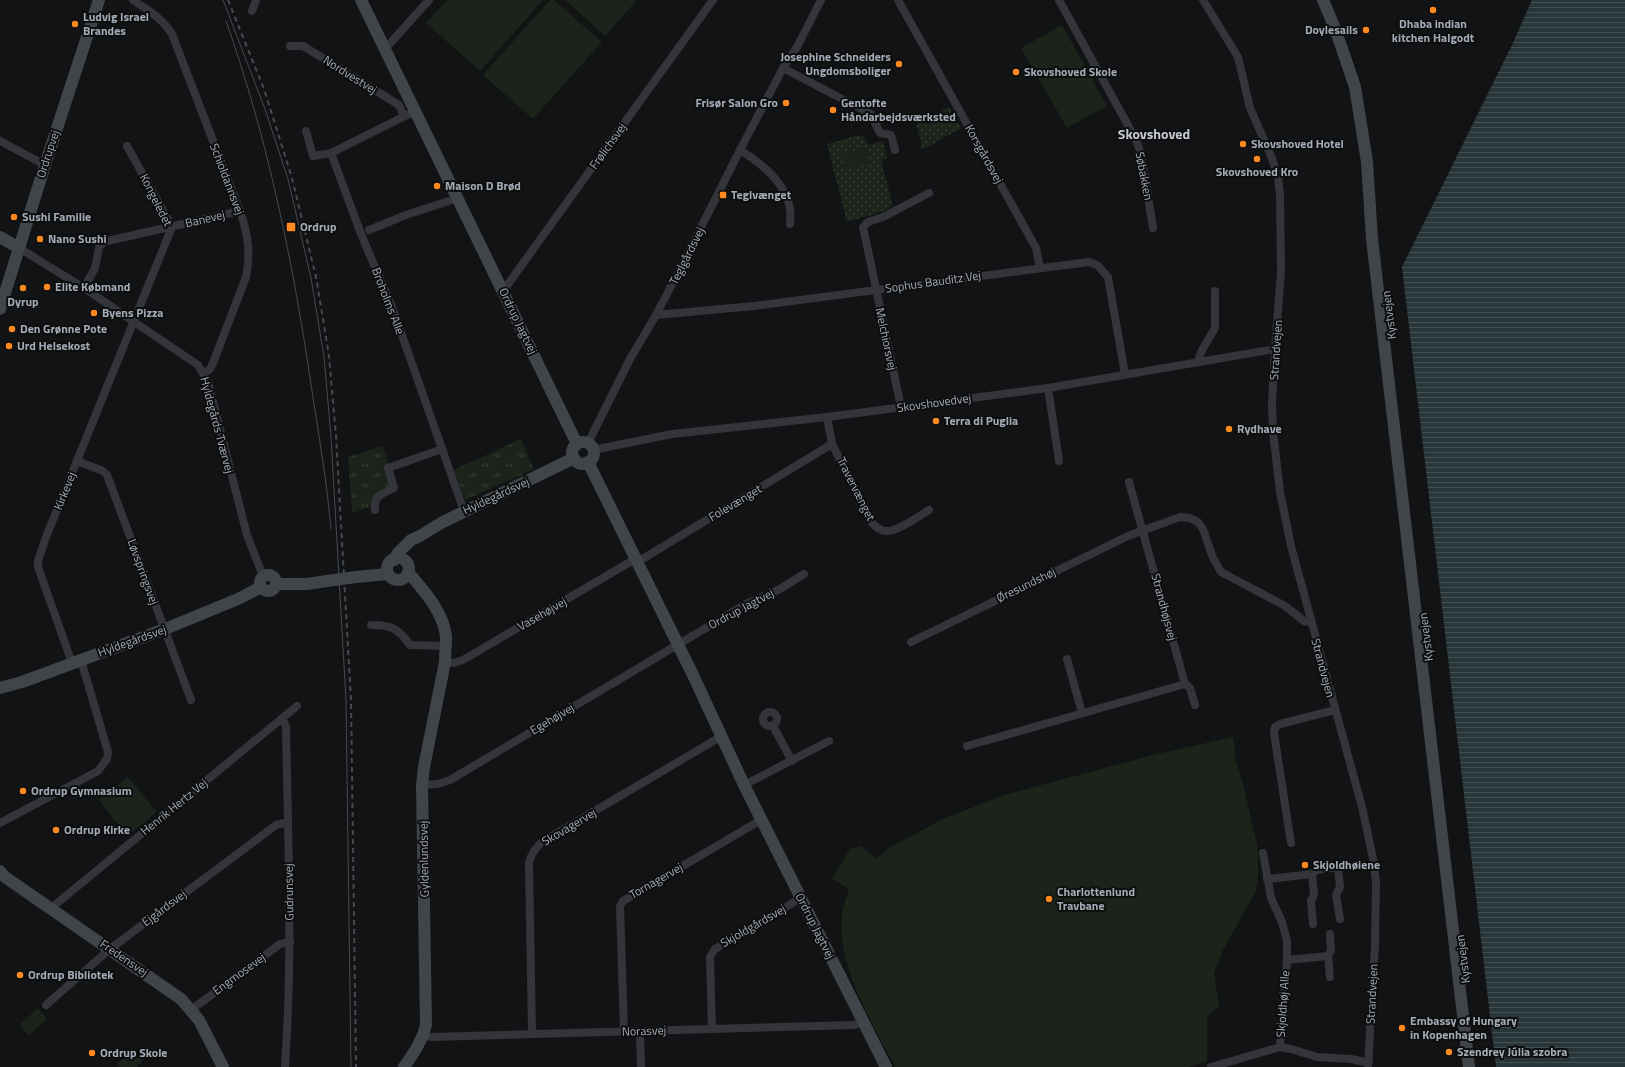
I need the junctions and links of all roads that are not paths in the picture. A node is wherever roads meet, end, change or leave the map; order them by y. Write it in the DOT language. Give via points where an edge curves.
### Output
graph roads {
  1 [pos="99,0"];
  2 [pos="133,0"];
  3 [pos="256,0"];
  4 [pos="361,0"];
  5 [pos="429,0"];
  6 [pos="713,0"];
  7 [pos="821,0"];
  8 [pos="898,0"];
  9 [pos="1059,0"];
  10 [pos="1203,0"];
  11 [pos="1314,0"];
  12 [pos="1323,0"];
  13 [pos="252,11"];
  14 [pos="290,46"];
  15 [pos="385,49"];
  16 [pos="783,68"];
  17 [pos="415,110"];
  18 [pos="1359,114"];
  19 [pos="404,116"];
  20 [pos="306,131"];
  21 [pos="0,141"];
  22 [pos="127,146"];
  23 [pos="740,150"];
  24 [pos="895,150"];
  25 [pos="331,153"];
  26 [pos="45,164"];
  27 [pos="929,193"];
  28 [pos="458,198"];
  29 [pos="1371,208"];
  30 [pos="240,211"];
  31 [pos="790,224"];
  32 [pos="172,227"];
  33 [pos="1153,228"];
  34 [pos="369,230"];
  35 [pos="0,237"];
  36 [pos="18,248"];
  37 [pos="1040,268"];
  38 [pos="84,288"];
  39 [pos="875,290"];
  40 [pos="503,291"];
  41 [pos="1215,291"];
  42 [pos="0,309"];
  43 [pos="656,316"];
  44 [pos="135,322"];
  45 [pos="1274,348"];
  46 [pos="1198,361"];
  47 [pos="204,374"];
  48 [pos="1125,374"];
  49 [pos="1048,388"];
  50 [pos="900,407"];
  51 [pos="827,417"];
  52 [pos="832,444"];
  53 [pos="586,446"];
  54 [pos="442,449"];
  55 [pos="574,458"];
  56 [pos="77,461"];
  57 [pos="588,462"];
  58 [pos="1059,462"];
  59 [pos="1129,482"];
  60 [pos="375,510"];
  61 [pos="929,510"];
  62 [pos="464,511"];
  63 [pos="1142,530"];
  64 [pos="637,560"];
  65 [pos="397,568"];
  66 [pos="804,574"];
  67 [pos="262,581"];
  68 [pos="1311,622"];
  69 [pos="371,625"];
  70 [pos="165,629"];
  71 [pos="910,642"];
  72 [pos="678,645"];
  73 [pos="446,646"];
  74 [pos="1067,659"];
  75 [pos="77,662"];
  76 [pos="444,662"];
  77 [pos="1185,684"];
  78 [pos="0,688"];
  79 [pos="191,700"];
  80 [pos="1195,705"];
  81 [pos="297,706"];
  82 [pos="1335,710"];
  83 [pos="1082,713"];
  84 [pos="282,718"];
  85 [pos="773,726"];
  86 [pos="722,736"];
  87 [pos="829,741"];
  88 [pos="967,746"];
  89 [pos="792,761"];
  90 [pos="422,785"];
  91 [pos="744,785"];
  92 [pos="761,820"];
  93 [pos="288,822"];
  94 [pos="0,823"];
  95 [pos="1291,843"];
  96 [pos="1263,853"];
  97 [pos="0,871"];
  98 [pos="1312,874"];
  99 [pos="1267,879"];
  100 [pos="801,898"];
  101 [pos="50,909"];
  102 [pos="1340,920"];
  103 [pos="1314,924"];
  104 [pos="1330,934"];
  105 [pos="290,942"];
  106 [pos="110,949"];
  107 [pos="1328,956"];
  108 [pos="1287,960"];
  109 [pos="1330,977"];
  110 [pos="46,1005"];
  111 [pos="191,1010"];
  112 [pos="863,1022"];
  113 [pos="712,1029"];
  114 [pos="640,1031"];
  115 [pos="624,1032"];
  116 [pos="532,1034"];
  117 [pos="424,1036"];
  118 [pos="1280,1048"];
  119 [pos="1368,1065"];
  120 [pos="223,1067"];
  121 [pos="285,1067"];
  122 [pos="404,1067"];
  123 [pos="641,1067"];
  124 [pos="886,1067"];
  125 [pos="1211,1067"];
  126 [pos="1469,1067"];
  127 [pos="1477,1067"];
  1 -- 26 [label="street, Ordrupvej"];
  2 -- 30 [label="street, Schioldannsvej" via="165,23 172,34"];
  3 -- 13 [label="street"];
  4 -- 15 [label="street, Ordrup Jagtvej"];
  5 -- 15 [label="street"];
  6 -- 40 [label="street, Frølichsvej"];
  7 -- 16 [label="street, Teglgårdsvej"];
  8 -- 37 [label="street, Korsgårdsvej" via="1036,248"];
  9 -- 33 [label="street, Søbakken" via="1135,138"];
  10 -- 45 [label="street, Strandvejen" via="1238,57 1250,108 1278,176 1281,272"];
  11 -- 18 [label="street, Kystvejen" via="1331,37"];
  12 -- 18 [label="street, Kystvejen" via="1355,87"];
  14 -- 19 [label="street, Nordvestvej" via="303,46 354,77 399,105"];
  15 -- 17 [label="street, Ordrup Jagtvej"];
  16 -- 23 [label="street, Teglgårdsvej"];
  16 -- 24 [label="street" via="872,114 880,133 890,135"];
  17 -- 19 [label="street"];
  17 -- 28 [label="street, Ordrup Jagtvej"];
  18 -- 29 [label="street, Kystvejen"];
  19 -- 25 [label="street"];
  20 -- 25 [label="street" via="314,156"];
  21 -- 26 [label="street"];
  22 -- 32 [label="street, Kongeledet"];
  23 -- 31 [label="street" via="779,182 792,215"];
  23 -- 43 [label="street, Teglgårdsvej"];
  25 -- 54 [label="street, Broholms Alle" via="392,307"];
  26 -- 36 [label="street, Ordrupvej"];
  27 -- 39 [label="street, Melchiorsvej" via="883,218 868,222 863,227"];
  28 -- 34 [label="street" via="406,214"];
  28 -- 40 [label="street, Ordrup Jagtvej"];
  29 -- 126 [label="street, Kystvejen" via="1372,239"];
  29 -- 127 [label="street, Kystvejen" via="1380,238"];
  30 -- 32 [label="street, Banevej"];
  30 -- 47 [label="street, Schioldannsvej" via="248,237 249,263 246,277 213,363"];
  32 -- 38 [label="street, Banevej" via="104,242 99,248 95,268"];
  32 -- 44 [label="street, Kongeledet"];
  35 -- 36 [label="street"];
  36 -- 38 [label="street, Hyldegårds Tværvej"];
  36 -- 42 [label="street, Ordrupvej"];
  37 -- 39 [label="street, Sophus Bauditz Vej"];
  37 -- 48 [label="street, Sophus Bauditz Vej" via="1089,262 1102,270 1108,278"];
  38 -- 44 [label="street, Hyldegårds Tværvej"];
  39 -- 43 [label="street, Sophus Bauditz Vej"];
  39 -- 50 [label="street, Melchiorsvej"];
  40 -- 53 [label="street, Ordrup Jagtvej"];
  41 -- 46 [label="street" via="1215,328"];
  43 -- 53 [label="street, Teglgårdsvej" via="630,359"];
  44 -- 47 [label="street, Hyldegårds Tværvej" via="198,365"];
  44 -- 56 [label="street, Kirkevej"];
  45 -- 46 [label="street, Skovshovedvej"];
  45 -- 68 [label="street, Strandvejen" via="1273,432 1280,492"];
  46 -- 48 [label="street, Skovshovedvej"];
  47 -- 67 [label="street, Hyldegårds Tværvej" via="247,535"];
  48 -- 49 [label="street, Skovshovedvej"];
  49 -- 50 [label="street, Skovshovedvej"];
  49 -- 58 [label="street"];
  50 -- 51 [label="street, Skovshovedvej"];
  51 -- 52 [label="street, Travervænget"];
  51 -- 53 [label="street, Skovshovedvej"];
  52 -- 61 [label="street, Travervænget" via="872,523 879,529 887,532 898,529"];
  52 -- 64 [label="street, Folevænget" via="667,545"];
  53 -- 55 [label="street" via="572,450"];
  53 -- 57 [label="street" via="593,456"];
  54 -- 60 [label="street" via="388,468 394,488 378,496 374,503"];
  54 -- 62 [label="street, Broholms Alle"];
  55 -- 57 [label="street" via="580,463"];
  55 -- 62 [label="street, Hyldegårdsvej"];
  56 -- 70 [label="street, Løvspringsvej" via="103,470 107,475"];
  56 -- 75 [label="street, Kirkevej" via="46,538 38,566"];
  57 -- 64 [label="street, Ordrup Jagtvej"];
  59 -- 63 [label="street"];
  62 -- 65 [label="street, Hyldegårdsvej" via="420,536"];
  63 -- 68 [label="street, Øresundshøj" via="1180,516 1198,522 1204,529 1213,558 1221,572 1285,606 1304,621"];
  63 -- 71 [label="street, Øresundshøj"];
  63 -- 77 [label="street, Strandhøjsvej"];
  64 -- 72 [label="street, Ordrup Jagtvej"];
  64 -- 76 [label="street, Vasehøjvej" via="462,660 454,663"];
  65 -- 67 [label="street, Hyldegårdsvej, bridge" via="307,584 276,584 271,590 266,590"];
  65 -- 73 [label="street, Gyldenlundsvej" via="422,590 438,612 446,635"];
  66 -- 72 [label="street, Ordrup Jagtvej"];
  67 -- 70 [label="street, Hyldegårdsvej" via="238,599"];
  68 -- 82 [label="street, Strandvejen"];
  69 -- 73 [label="street" via="386,625 401,632 410,645"];
  70 -- 75 [label="street, Hyldegårdsvej"];
  70 -- 79 [label="street, Løvspringsvej"];
  72 -- 86 [label="street, Ordrup Jagtvej"];
  72 -- 90 [label="street, Egehøjvej" via="450,780"];
  73 -- 76 [label="street, Gyldenlundsvej"];
  74 -- 83 [label="street"];
  75 -- 78 [label="street, Hyldegårdsvej"];
  75 -- 94 [label="street, Kirkevej" via="108,752 107,759 98,771"];
  76 -- 90 [label="street, Gyldenlundsvej"];
  77 -- 80 [label="street, Strandhøjsvej" via="1190,688"];
  77 -- 83 [label="street"];
  81 -- 84 [label="street, Henrik Hertz Vej"];
  82 -- 95 [label="street, Strandvejen" via="1275,727"];
  82 -- 119 [label="street, Strandvejen" via="1368,832 1376,883"];
  83 -- 88 [label="street"];
  84 -- 93 [label="street, Gudrunsvej" via="286,726"];
  84 -- 101 [label="street, Henrik Hertz Vej"];
  85 -- 89 [label="street"];
  86 -- 91 [label="street, Ordrup Jagtvej"];
  86 -- 116 [label="street, Skovagervej" via="542,842 531,855 529,863"];
  87 -- 89 [label="street"];
  89 -- 91 [label="street"];
  90 -- 117 [label="street, Gyldenlundsvej" via="426,1025"];
  91 -- 92 [label="street, Ordrup Jagtvej"];
  92 -- 100 [label="street, Ordrup Jagtvej"];
  92 -- 115 [label="street, Tornagervej" via="623,901 620,906"];
  93 -- 105 [label="street, Gudrunsvej"];
  93 -- 106 [label="street, Ejgårdsvej" via="276,825"];
  96 -- 99 [label="street, Skjoldhøj Alle"];
  97 -- 101 [label="street, Fredensvej" via="4,877"];
  98 -- 99 [label="street"];
  98 -- 102 [label="street" via="1317,870 1338,867 1340,887 1336,895"];
  98 -- 103 [label="street" via="1314,894 1311,901"];
  99 -- 108 [label="street, Skjoldhøj Alle" via="1271,898 1287,941"];
  100 -- 112 [label="street, Ordrup Jagtvej"];
  100 -- 113 [label="street, Skjoldgårdsvej" via="712,952"];
  101 -- 106 [label="street, Fredensvej"];
  104 -- 107 [label="street" via="1331,950"];
  105 -- 111 [label="street, Engmosevej" via="280,944"];
  105 -- 121 [label="street, Gudrunsvej"];
  106 -- 110 [label="street, Ejgårdsvej"];
  106 -- 111 [label="street, Fredensvej" via="181,998"];
  107 -- 108 [label="street, Skjoldhøj Alle"];
  107 -- 109 [label="street"];
  108 -- 118 [label="street, Skjoldhøj Alle"];
  111 -- 120 [label="street, Fredensvej" via="199,1020"];
  112 -- 113 [label="street, Norasvej" via="854,1026"];
  112 -- 124 [label="street, Ordrup Jagtvej"];
  113 -- 114 [label="street, Norasvej"];
  114 -- 115 [label="street, Norasvej"];
  114 -- 123 [label="street"];
  115 -- 116 [label="street, Norasvej"];
  116 -- 117 [label="street, Norasvej"];
  117 -- 122 [label="street, Gyldenlundsvej"];
  118 -- 119 [label="street" via="1317,1057 1351,1059"];
  118 -- 125 [label="street"];
}
